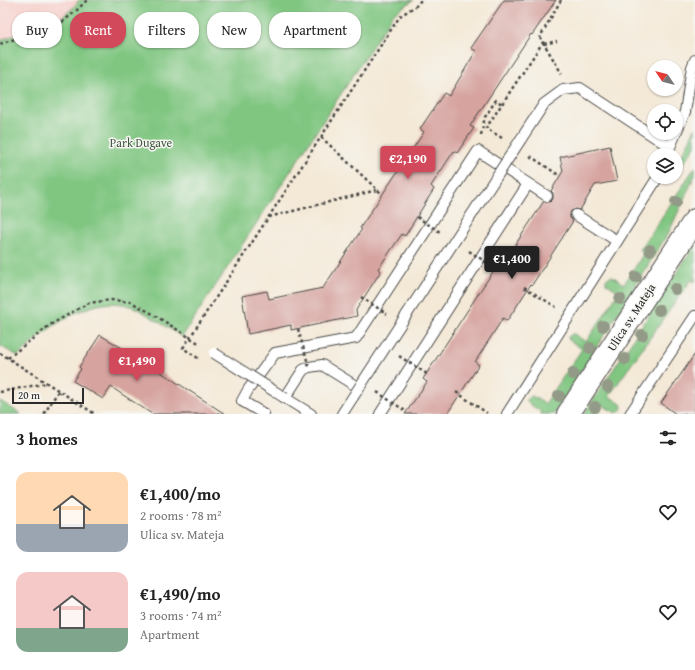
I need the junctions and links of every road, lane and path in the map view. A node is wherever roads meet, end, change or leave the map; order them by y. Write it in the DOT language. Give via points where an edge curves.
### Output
graph roads {
  1 [pos="87,0"];
  2 [pos="421,0"];
  3 [pos="561,0"];
  4 [pos="557,41"];
  5 [pos="543,43"];
  6 [pos="0,44"];
  7 [pos="695,60"];
  8 [pos="564,78"];
  9 [pos="502,104"];
  10 [pos="485,117"];
  11 [pos="683,117"];
  12 [pos="491,120"];
  13 [pos="320,137"];
  14 [pos="665,148"];
  15 [pos="528,184"];
  16 [pos="654,184"];
  17 [pos="377,190"];
  18 [pos="382,194"];
  19 [pos="547,196"];
  20 [pos="576,215"];
  21 [pos="269,217"];
  22 [pos="695,220"];
  23 [pos="617,241"];
  24 [pos="524,287"];
  25 [pos="361,297"];
  26 [pos="556,307"];
  27 [pos="695,316"];
  28 [pos="402,323"];
  29 [pos="298,329"];
  30 [pos="190,338"];
  31 [pos="386,347"];
  32 [pos="0,353"];
  33 [pos="214,353"];
  34 [pos="8,358"];
  35 [pos="309,367"];
  36 [pos="427,374"];
  37 [pos="47,383"];
  38 [pos="360,385"];
  39 [pos="59,390"];
  40 [pos="0,392"];
  41 [pos="456,392"];
  42 [pos="285,398"];
  43 [pos="407,412"];
  44 [pos="487,413"];
  45 [pos="44,414"];
  46 [pos="95,414"];
  47 [pos="264,414"];
  48 [pos="311,414"];
  49 [pos="342,414"];
  50 [pos="380,414"];
  51 [pos="507,414"];
  52 [pos="568,414"];
  53 [pos="630,414"];
  1 -- 6 [label="path" via="60,24"];
  2 -- 13 [label="path" via="400,16"];
  3 -- 5 [label="path" via="540,37"];
  4 -- 5 [label="path"];
  5 -- 8 [label="path"];
  5 -- 9 [label="path"];
  7 -- 11 [label="lane"];
  9 -- 10 [label="path" via="496,100"];
  9 -- 12 [label="path"];
  13 -- 17 [label="path"];
  13 -- 21 [label="path"];
  14 -- 28 [label="lane, bridge" via="580,88 563,90 544,104"];
  15 -- 19 [label="lane"];
  15 -- 47 [label="lane" via="478,151 356,338 275,353 242,400"];
  15 -- 50 [label="lane"];
  16 -- 23 [label="lane"];
  17 -- 18 [label="path"];
  17 -- 21 [label="path"];
  20 -- 23 [label="lane"];
  21 -- 30 [label="path"];
  22 -- 52 [label="street, Ulica sv. Mateja"];
  23 -- 51 [label="lane"];
  24 -- 26 [label="path"];
  25 -- 28 [label="path, bridge"];
  27 -- 53 [label="lane"];
  28 -- 31 [label="lane, bridge"];
  29 -- 35 [label="path, bridge"];
  30 -- 33 [label="path"];
  30 -- 34 [label="path" via="131,302 111,300 89,303 76,310 50,325"];
  31 -- 36 [label="path, bridge"];
  31 -- 38 [label="lane, bridge"];
  32 -- 34 [label="path"];
  33 -- 42 [label="lane, bridge"];
  34 -- 37 [label="path"];
  35 -- 38 [label="lane" via="322,365"];
  35 -- 42 [label="lane" via="303,370"];
  37 -- 39 [label="path"];
  37 -- 40 [label="path"];
  38 -- 43 [label="path, bridge"];
  38 -- 49 [label="lane, bridge"];
  39 -- 45 [label="path"];
  39 -- 46 [label="path"];
  41 -- 44 [label="path"];
  42 -- 48 [label="lane"];
}
